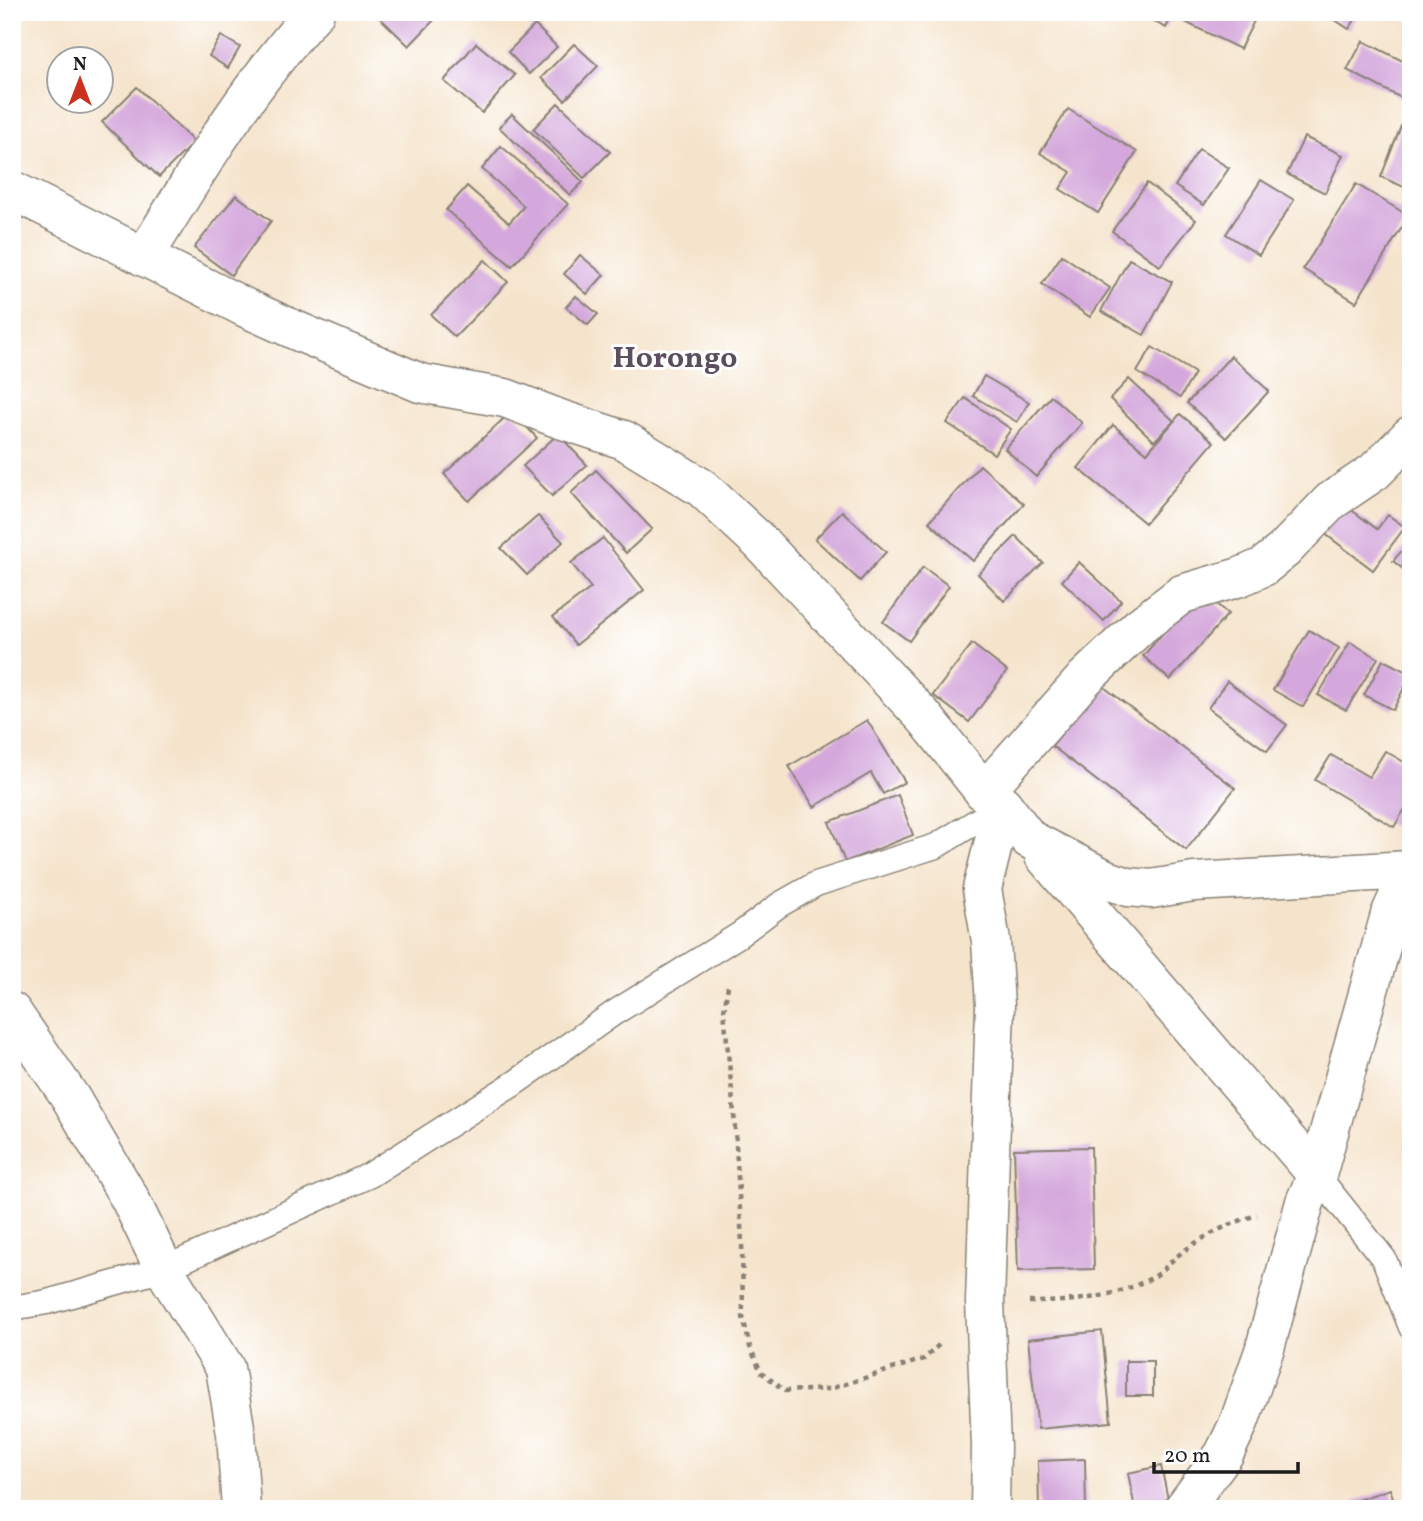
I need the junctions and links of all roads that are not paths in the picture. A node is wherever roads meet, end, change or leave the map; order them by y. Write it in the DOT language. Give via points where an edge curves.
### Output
graph roads {
  1 [pos="315,12"];
  2 [pos="12,190"];
  3 [pos="144,257"];
  4 [pos="1411,435"];
  5 [pos="993,798"];
  6 [pos="1029,839"];
  7 [pos="1410,869"];
  8 [pos="12,1012"];
  9 [pos="1311,1189"];
  10 [pos="164,1269"];
  11 [pos="12,1308"];
  12 [pos="1411,1327"];
  13 [pos="241,1509"];
  14 [pos="990,1509"];
  15 [pos="1183,1509"];
  1 -- 3 [label="street" via="282,48"];
  2 -- 3 [label="street"];
  3 -- 5 [label="street" via="256,313 420,383 505,398 624,440 702,488 760,542"];
  4 -- 5 [label="street" via="1374,472 1331,501 1263,567 1181,594 1140,626 1085,678"];
  5 -- 6 [label="street"];
  5 -- 10 [label="lane" via="936,846 816,884 779,905 370,1175"];
  5 -- 14 [label="street" via="982,889 995,1006 985,1301"];
  6 -- 7 [label="street" via="1110,881 1151,889 1194,882"];
  6 -- 9 [label="street"];
  7 -- 9 [label="street" via="1390,915"];
  8 -- 10 [label="street" via="124,1188"];
  9 -- 12 [label="lane" via="1384,1259"];
  9 -- 15 [label="street" via="1238,1425 1224,1454"];
  10 -- 11 [label="lane"];
  10 -- 13 [label="street" via="225,1368 236,1433"];
}
